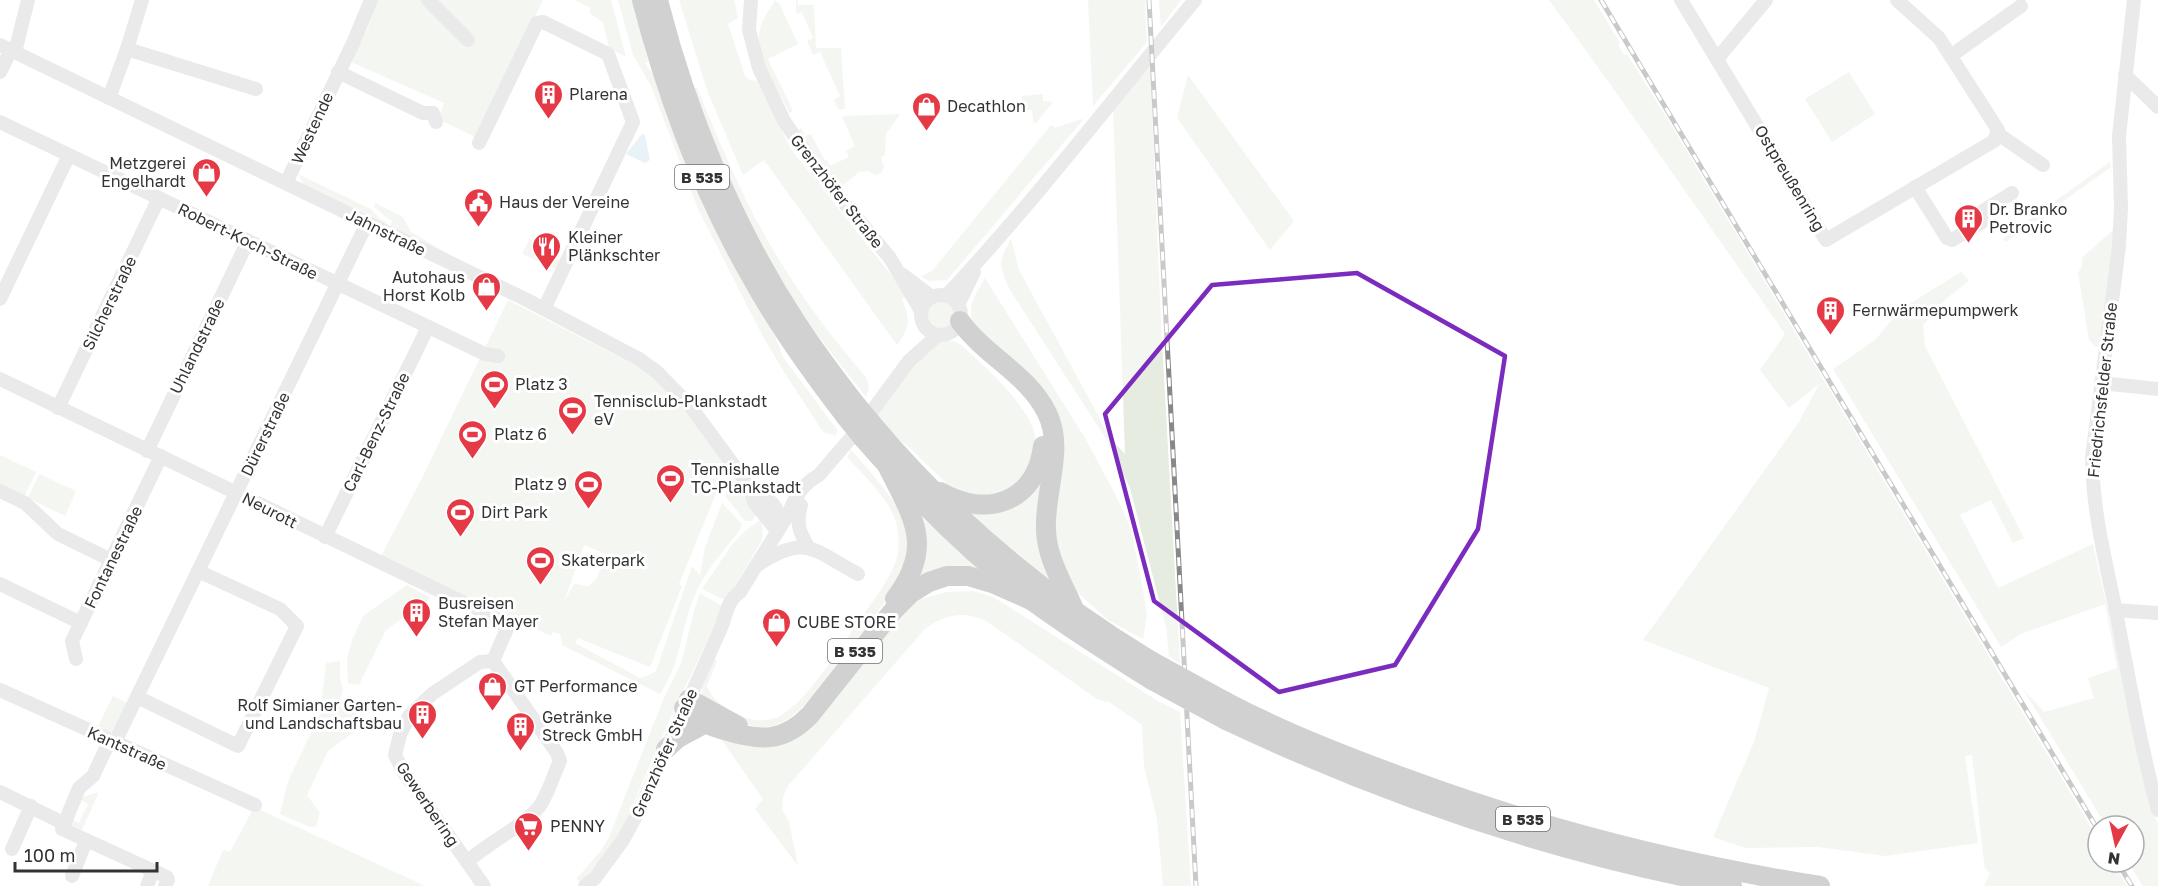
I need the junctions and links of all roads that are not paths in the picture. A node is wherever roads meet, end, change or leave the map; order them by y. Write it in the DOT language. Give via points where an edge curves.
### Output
graph roads {
  1 [pos="28,0"];
  2 [pos="142,0"];
  3 [pos="371,0"];
  4 [pos="428,0"];
  5 [pos="642,0"];
  6 [pos="658,0"];
  7 [pos="751,0"];
  8 [pos="1195,0"];
  9 [pos="1680,0"];
  10 [pos="1766,0"];
  11 [pos="1897,0"];
  12 [pos="2133,0"];
  13 [pos="2021,6"];
  14 [pos="468,40"];
  15 [pos="9,49"];
  16 [pos="127,49"];
  17 [pos="1952,55"];
  18 [pos="1717,59"];
  19 [pos="0,72"];
  20 [pos="338,72"];
  21 [pos="2125,75"];
  22 [pos="256,90"];
  23 [pos="109,98"];
  24 [pos="2155,101"];
  25 [pos="0,122"];
  26 [pos="436,122"];
  27 [pos="1998,134"];
  28 [pos="479,143"];
  29 [pos="69,155"];
  30 [pos="2043,165"];
  31 [pos="286,183"];
  32 [pos="1915,187"];
  33 [pos="2012,193"];
  34 [pos="159,198"];
  35 [pos="367,223"];
  36 [pos="248,241"];
  37 [pos="981,259"];
  38 [pos="897,271"];
  39 [pos="337,284"];
  40 [pos="939,297"];
  41 [pos="0,299"];
  42 [pos="544,309"];
  43 [pos="922,318"];
  44 [pos="951,324"];
  45 [pos="428,327"];
  46 [pos="498,356"];
  47 [pos="909,361"];
  48 [pos="0,379"];
  49 [pos="2101,383"];
  50 [pos="2158,389"];
  51 [pos="58,408"];
  52 [pos="852,412"];
  53 [pos="867,431"];
  54 [pos="147,451"];
  55 [pos="161,456"];
  56 [pos="888,466"];
  57 [pos="925,483"];
  58 [pos="749,486"];
  59 [pos="0,491"];
  60 [pos="236,492"];
  61 [pos="772,502"];
  62 [pos="795,506"];
  63 [pos="779,528"];
  64 [pos="325,537"];
  65 [pos="809,548"];
  66 [pos="111,560"];
  67 [pos="755,566"];
  68 [pos="198,571"];
  69 [pos="858,574"];
  70 [pos="0,584"];
  71 [pos="1034,601"];
  72 [pos="2115,610"];
  73 [pos="1076,612"];
  74 [pos="2158,613"];
  75 [pos="81,622"];
  76 [pos="76,659"];
  77 [pos="494,661"];
  78 [pos="1152,670"];
  79 [pos="0,690"];
  80 [pos="137,697"];
  81 [pos="686,703"];
  82 [pos="1226,711"];
  83 [pos="704,724"];
  84 [pos="113,741"];
  85 [pos="666,749"];
  86 [pos="0,792"];
  87 [pos="255,805"];
  88 [pos="31,806"];
  89 [pos="2158,810"];
  90 [pos="64,824"];
  91 [pos="86,841"];
  92 [pos="12,849"];
  93 [pos="467,862"];
  94 [pos="153,871"];
  95 [pos="72,876"];
  96 [pos="591,883"];
  97 [pos="147,886"];
  98 [pos="165,886"];
  99 [pos="484,886"];
  100 [pos="1732,886"];
  101 [pos="1820,886"];
  1 -- 15 [label="street"];
  2 -- 16 [label="street"];
  3 -- 20 [label="street, Westende"];
  4 -- 14 [label="street"];
  5 -- 52 [label="highway, B 535" via="678,120 730,238 811,371"];
  6 -- 52 [label="highway, B 535" via="682,83 727,195 795,321"];
  7 -- 38 [label="street, Grenzhöfer Straße" via="749,30 759,68 784,120 819,172"];
  8 -- 37 [label="street, Grenzhöfer Straße"];
  9 -- 18 [label="street"];
  10 -- 18 [label="street"];
  11 -- 17 [label="street"];
  12 -- 21 [label="street, Friedrichsfelder Straße"];
  13 -- 17 [label="street"];
  15 -- 19 [label="street"];
  15 -- 23 [label="street, Jahnstraße"];
  16 -- 22 [label="street"];
  16 -- 23 [label="street"];
  17 -- 27 [label="street"];
  18 -- 32 [label="street, Ostpreußenring" via="1826,240"];
  20 -- 26 [label="street, Westende" via="423,113 433,113"];
  20 -- 31 [label="street, Westende"];
  21 -- 24 [label="street"];
  21 -- 49 [label="street, Friedrichsfelder Straße" via="2119,136 2119,246"];
  23 -- 31 [label="street, Jahnstraße"];
  25 -- 29 [label="street, Robert-Koch-Straße"];
  27 -- 30 [label="street"];
  27 -- 32 [label="street, Ostpreußenring" via="1994,141"];
  28 -- 42 [label="street" via="537,23 543,22 608,54 633,122"];
  29 -- 34 [label="street, Robert-Koch-Straße"];
  29 -- 41 [label="street"];
  31 -- 35 [label="street, Jahnstraße"];
  32 -- 33 [label="street" via="1952,240 1980,223 1983,211"];
  34 -- 36 [label="street, Robert-Koch-Straße"];
  34 -- 51 [label="street, Silcherstraße"];
  35 -- 39 [label="street, Dürerstraße"];
  35 -- 42 [label="street, Jahnstraße"];
  36 -- 39 [label="street, Robert-Koch-Straße"];
  36 -- 54 [label="street, Uhlandstraße"];
  37 -- 40 [label="street, Grenzhöfer Straße"];
  37 -- 44 [label="street, Grenzhöfer Straße"];
  38 -- 40 [label="street, Grenzhöfer Straße"];
  38 -- 43 [label="street"];
  39 -- 45 [label="street, Robert-Koch-Straße"];
  39 -- 60 [label="street, Dürerstraße"];
  40 -- 43 [label="street, Grenzhöfer Straße" via="927,301"];
  40 -- 44 [label="street, Grenzhöfer Straße"];
  42 -- 58 [label="street, Jahnstraße" via="657,372 690,406"];
  43 -- 44 [label="street" via="931,333"];
  43 -- 47 [label="street, Grenzhöfer Straße"];
  44 -- 47 [label="street, Grenzhöfer Straße"];
  44 -- 57 [label="highway, B 535" via="961,340 1024,399 1036,416 1042,431 1041,459 1027,486 999,503 970,504"];
  44 -- 73 [label="highway, B 535" via="988,350 1033,391 1047,412 1055,446 1046,533 1055,571"];
  45 -- 46 [label="street, Robert-Koch-Straße" via="485,354"];
  45 -- 64 [label="street, Carl-Benz-Straße"];
  47 -- 62 [label="street, Grenzhöfer Straße" via="861,426 810,481"];
  48 -- 51 [label="street, Neurott"];
  49 -- 50 [label="street"];
  49 -- 72 [label="street, Friedrichsfelder Straße" via="2092,458 2093,490"];
  51 -- 54 [label="street, Neurott"];
  52 -- 53 [label="highway, B 535, bridge"];
  53 -- 56 [label="highway, B 535"];
  53 -- 57 [label="highway, B 535"];
  54 -- 55 [label="street, Neurott"];
  55 -- 60 [label="street, Neurott"];
  55 -- 66 [label="street, Fontanestraße"];
  56 -- 71 [label="highway, B 535" via="955,534"];
  56 -- 81 [label="highway, B 535" via="915,524 914,562 901,592 809,709 786,727 754,731"];
  57 -- 73 [label="highway, B 535" via="1003,554"];
  58 -- 61 [label="street"];
  58 -- 63 [label="street" via="754,502"];
  59 -- 66 [label="street" via="25,503 58,534"];
  60 -- 64 [label="street, Neurott"];
  60 -- 68 [label="street, Dürerstraße"];
  61 -- 62 [label="street"];
  61 -- 63 [label="street" via="778,510"];
  62 -- 63 [label="street, Grenzhöfer Straße"];
  62 -- 65 [label="street" via="802,538"];
  63 -- 67 [label="street, Grenzhöfer Straße"];
  64 -- 77 [label="street, Neurott" via="504,624 506,631"];
  65 -- 67 [label="street" via="777,552"];
  65 -- 69 [label="street"];
  66 -- 75 [label="street, Fontanestraße"];
  67 -- 81 [label="street, Grenzhöfer Straße" via="740,592 732,597"];
  68 -- 80 [label="street, Dürerstraße"];
  68 -- 80 [label="street" via="280,609 297,626 238,746"];
  70 -- 75 [label="street"];
  71 -- 78 [label="highway, B 535" via="1077,632"];
  71 -- 83 [label="highway, B 535" via="976,578 947,576 929,582 892,612 794,730 759,739"];
  72 -- 74 [label="street"];
  72 -- 89 [label="street, Friedrichsfelder Straße"];
  73 -- 78 [label="highway, B 535"];
  75 -- 76 [label="street, Fontanestraße" via="72,642"];
  77 -- 93 [label="street, Gewerbering" via="560,761 533,813"];
  77 -- 93 [label="street, Gewerbering" via="480,662 432,694 409,716 395,755"];
  78 -- 82 [label="highway, B 535, bridge"];
  79 -- 84 [label="street, Kantstraße"];
  80 -- 84 [label="street, Dürerstraße"];
  81 -- 83 [label="highway, B 535" via="694,718"];
  81 -- 85 [label="street, Grenzhöfer Straße"];
  82 -- 100 [label="highway, B 535" via="1336,769 1458,814 1630,865"];
  82 -- 101 [label="highway, B 535" via="1263,721 1371,766 1568,832 1654,854"];
  83 -- 85 [label="highway"];
  84 -- 87 [label="street, Kantstraße"];
  84 -- 90 [label="street, Dürerstraße" via="93,776 79,788"];
  85 -- 96 [label="street, Grenzhöfer Straße" via="623,840"];
  86 -- 88 [label="street"];
  88 -- 90 [label="street"];
  88 -- 92 [label="street"];
  90 -- 91 [label="street" via="62,830"];
  91 -- 94 [label="street"];
  91 -- 95 [label="street"];
  93 -- 99 [label="street"];
  94 -- 97 [label="street"];
  94 -- 98 [label="street" via="167,877"];
}
